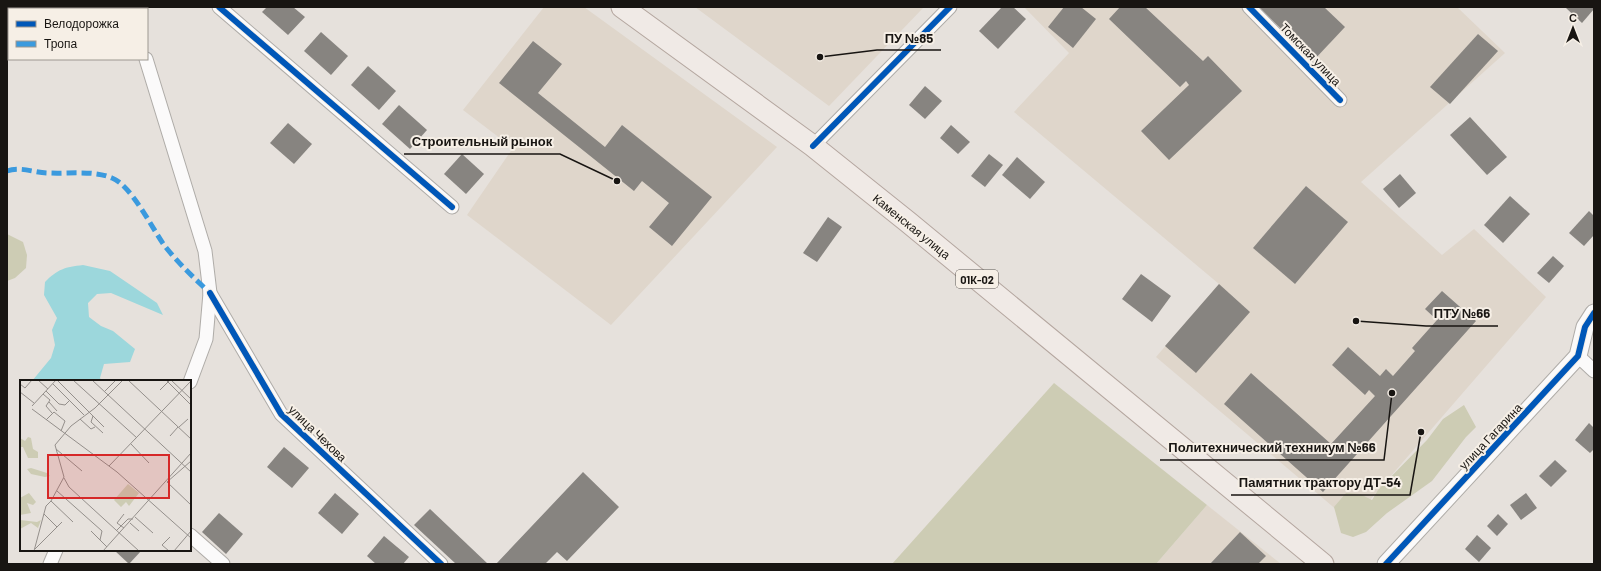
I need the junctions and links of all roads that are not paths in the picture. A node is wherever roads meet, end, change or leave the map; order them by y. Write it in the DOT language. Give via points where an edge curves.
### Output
graph roads {
  1 [pos="219,7"];
  2 [pos="622,7"];
  3 [pos="950,7"];
  4 [pos="1249,7"];
  5 [pos="146,60"];
  6 [pos="1340,100"];
  7 [pos="813,146"];
  8 [pos="452,207"];
  9 [pos="210,293"];
  10 [pos="1594,313"];
  11 [pos="1586,355"];
  12 [pos="1594,371"];
  13 [pos="191,380"];
  14 [pos="191,535"];
  15 [pos="56,551"];
  16 [pos="50,564"];
  17 [pos="223,564"];
  18 [pos="441,564"];
  19 [pos="1322,564"];
  20 [pos="1386,564"];
  1 -- 8 [label="street"];
  2 -- 7 [label="main road, Каменская улица / 01К-02"];
  3 -- 7 [label="street"];
  4 -- 6 [label="street, Томская улица"];
  5 -- 9 [label="street" via="205,251"];
  7 -- 19 [label="main road, Каменская улица / 01К-02"];
  9 -- 13 [label="street" via="206,339"];
  9 -- 18 [label="street, улица Чехова" via="281,414"];
  10 -- 11 [label="street, улица Гагарина" via="1585,328"];
  11 -- 12 [label="street"];
  11 -- 20 [label="street, улица Гагарина"];
  14 -- 17 [label="street"];
  15 -- 16 [label="street"];
}
